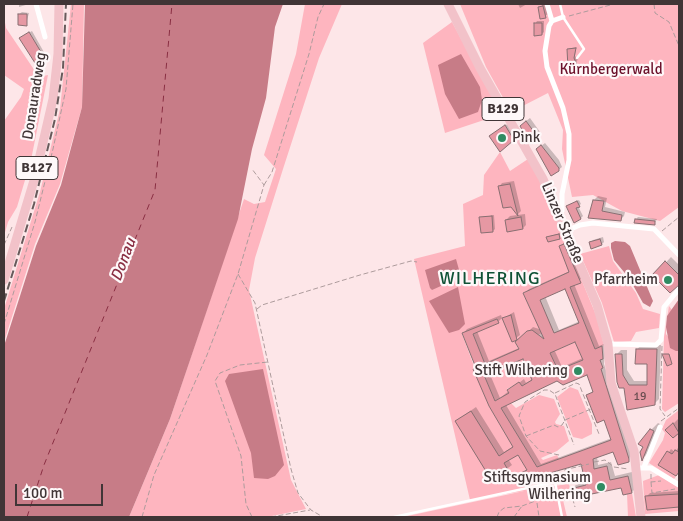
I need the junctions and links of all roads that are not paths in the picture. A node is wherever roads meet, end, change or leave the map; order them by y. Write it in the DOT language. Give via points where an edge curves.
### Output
graph roads {
  1 [pos="36,4"];
  2 [pos="59,4"];
  3 [pos="448,4"];
  4 [pos="547,4"];
  5 [pos="560,4"];
  6 [pos="563,17"];
  7 [pos="552,21"];
  8 [pos="45,37"];
  9 [pos="577,58"];
  10 [pos="559,215"];
  11 [pos="566,231"];
  12 [pos="679,255"];
  13 [pos="4,280"];
  14 [pos="679,289"];
  15 [pos="608,344"];
  16 [pos="660,427"];
  17 [pos="639,471"];
  18 [pos="679,485"];
  19 [pos="394,517"];
  20 [pos="562,517"];
  21 [pos="641,517"];
  1 -- 8 [label="street"];
  2 -- 13 [label="main road, B127" via="53,99"];
  3 -- 10 [label="main road, Linzer Straße / B129" via="476,61 537,166"];
  4 -- 7 [label="street"];
  5 -- 6 [label="lane"];
  6 -- 7 [label="street"];
  6 -- 9 [label="lane" via="584,49"];
  7 -- 10 [label="street" via="546,35 546,61 566,117 570,142"];
  10 -- 11 [label="main road, Linzer Straße / B129"];
  11 -- 12 [label="street" via="594,223 654,229"];
  11 -- 15 [label="main road, Linzer Straße / B129" via="599,312"];
  14 -- 15 [label="street" via="664,307 661,340 656,345"];
  15 -- 17 [label="main road, Linzer Straße / B129" via="611,383"];
  16 -- 17 [label="street"];
  17 -- 18 [label="street" via="650,468"];
  17 -- 21 [label="main road, Linzer Straße / B129"];
  19 -- 20 [label="lane" via="555,482"];
}
